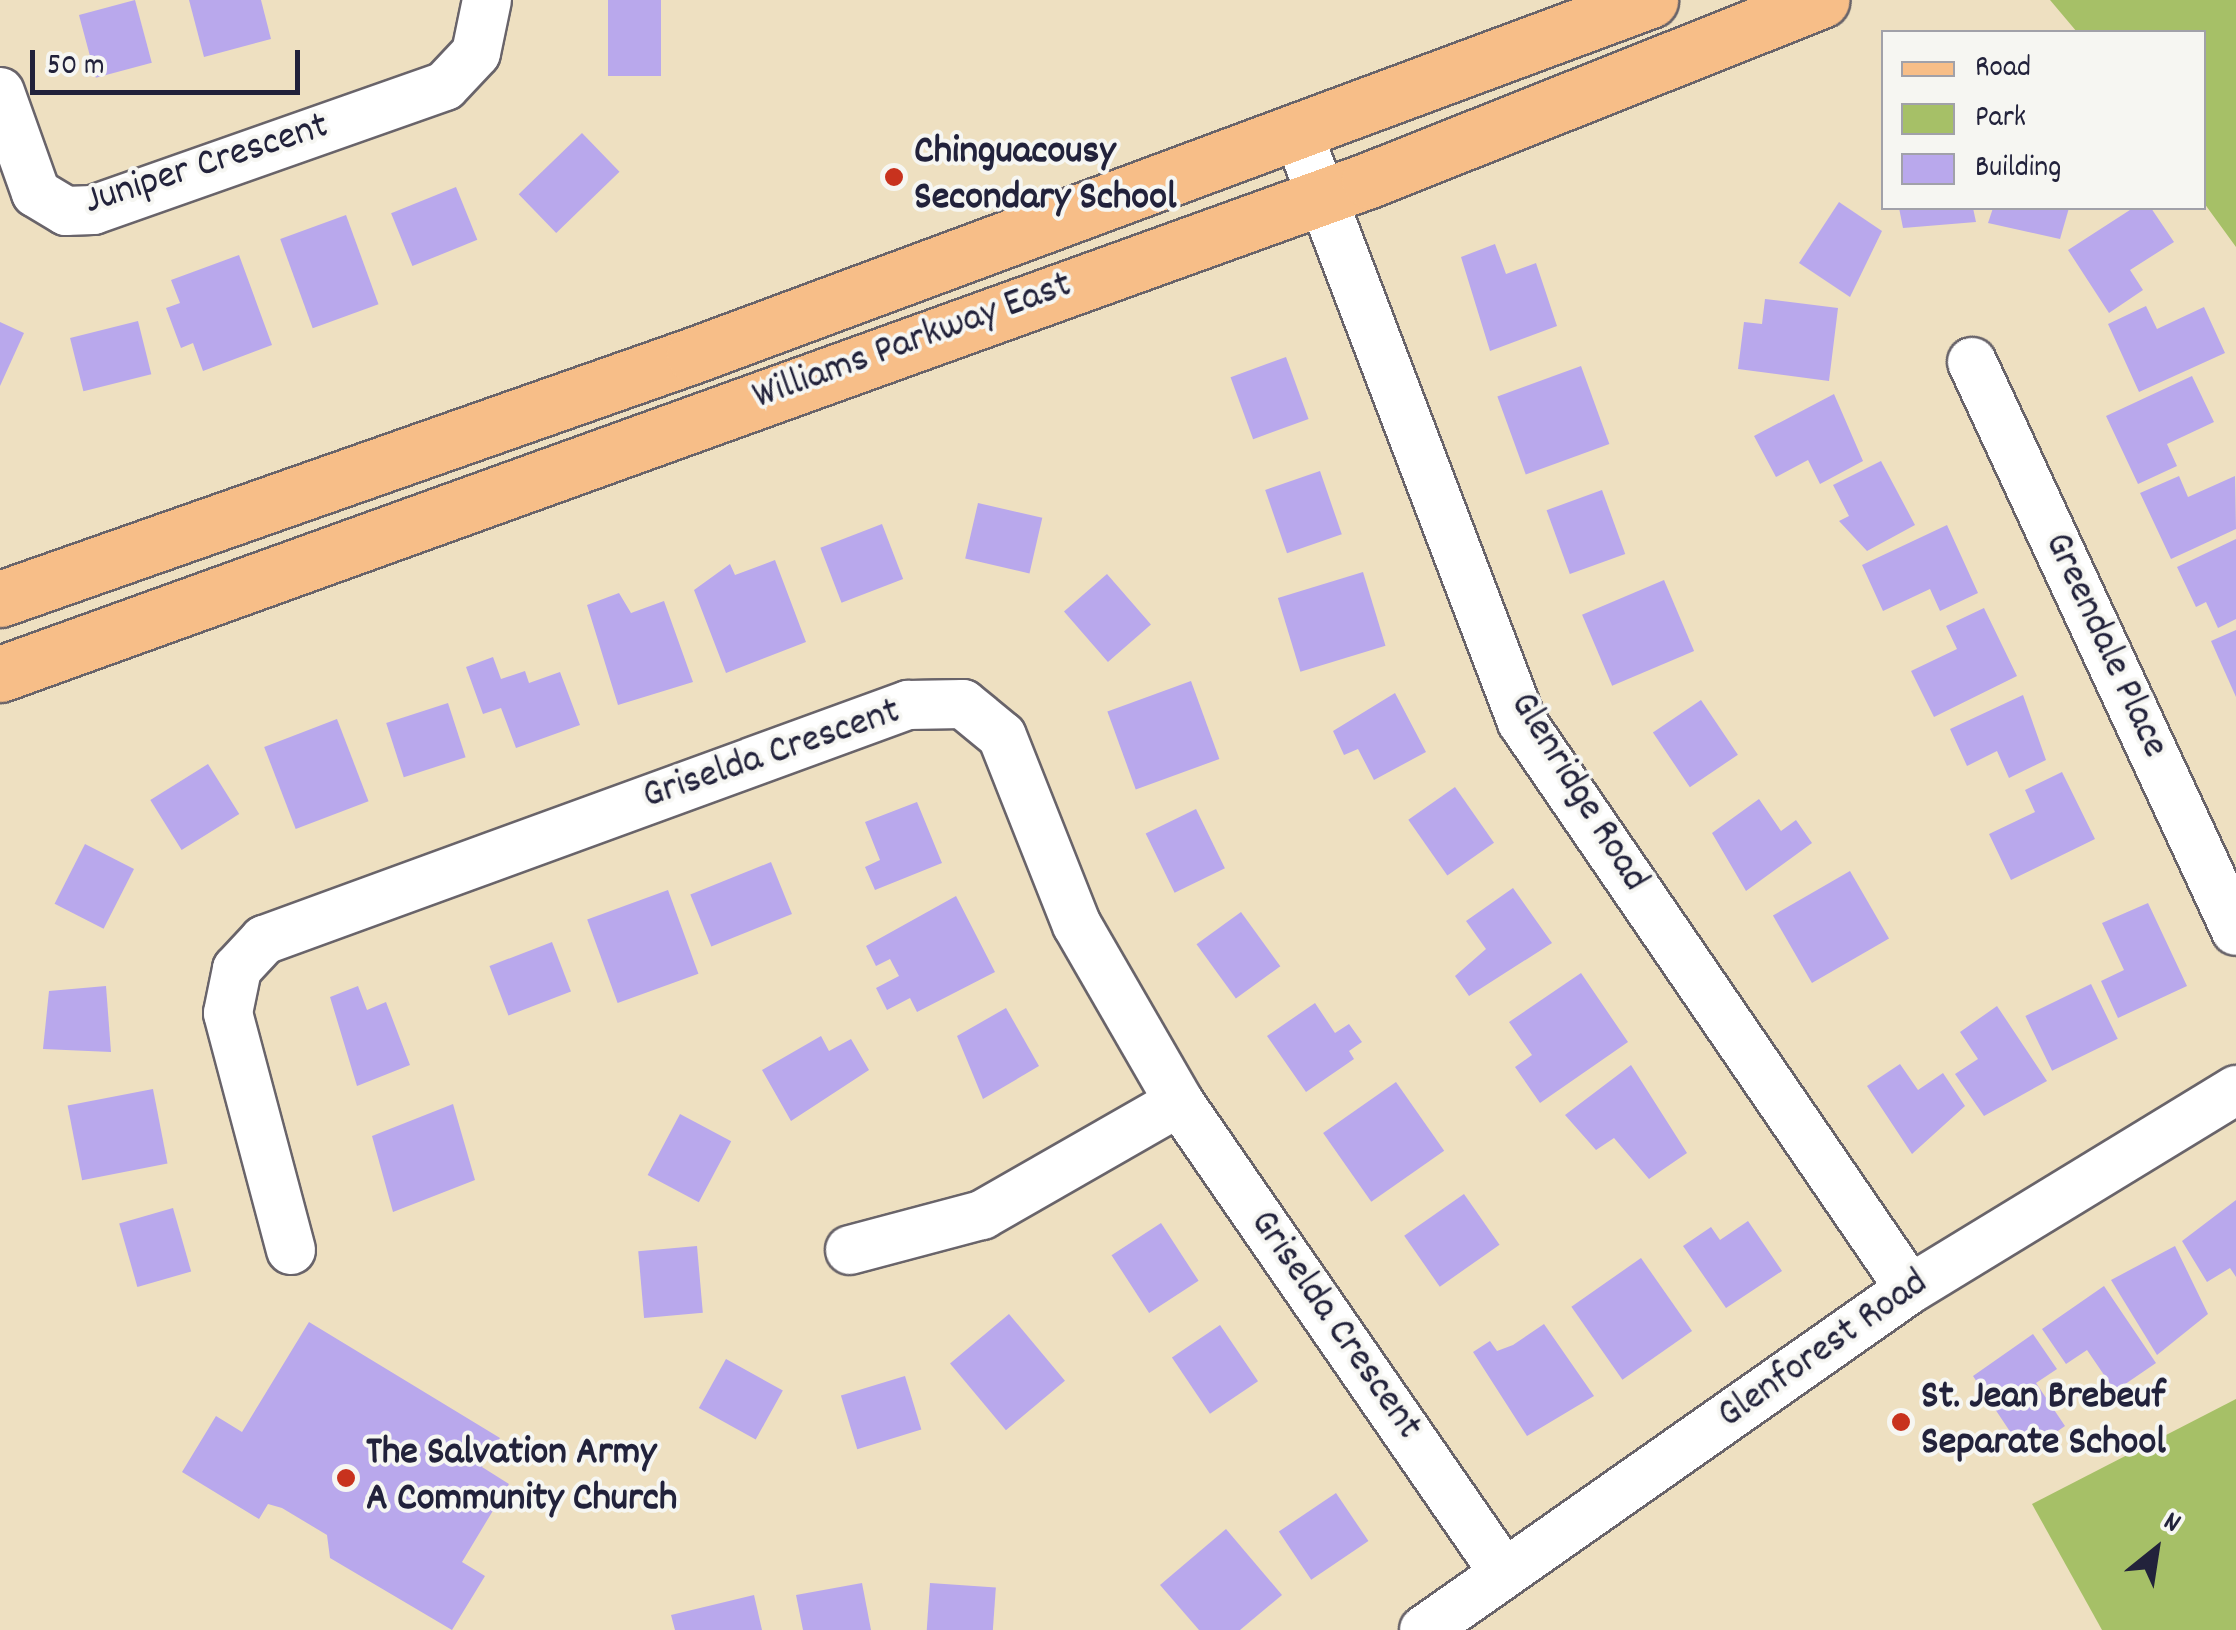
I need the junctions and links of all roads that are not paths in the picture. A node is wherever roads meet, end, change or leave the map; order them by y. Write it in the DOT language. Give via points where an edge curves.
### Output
graph roads {
  1 [pos="487,0"];
  2 [pos="1650,0"];
  3 [pos="1822,0"];
  4 [pos="0,92"];
  5 [pos="1298,134"];
  6 [pos="1321,197"];
  7 [pos="1972,362"];
  8 [pos="0,599"];
  9 [pos="0,674"];
  10 [pos="2236,931"];
  11 [pos="2236,1090"];
  12 [pos="1180,1102"];
  13 [pos="291,1250"];
  14 [pos="850,1250"];
  15 [pos="1910,1289"];
  16 [pos="1504,1573"];
  17 [pos="1424,1630"];
  1 -- 4 [label="street, Juniper Crescent" via="476,53 444,86 94,210 66,211 36,193"];
  2 -- 5 [label="main road, Williams Parkway East"];
  3 -- 6 [label="main road, Williams Parkway East"];
  5 -- 6 [label="street, Glenridge Road"];
  5 -- 8 [label="main road, Williams Parkway East"];
  6 -- 9 [label="main road, Williams Parkway East"];
  6 -- 15 [label="street, Glenridge Road" via="1522,722"];
  7 -- 10 [label="street, Greendale Place"];
  11 -- 15 [label="street, Glenforest Road"];
  12 -- 13 [label="street, Griselda Crescent" via="1077,925 1002,736 963,704 908,706 264,940 237,969 228,1013"];
  12 -- 14 [label="street" via="982,1215"];
  12 -- 16 [label="street, Griselda Crescent"];
  15 -- 16 [label="street, Glenforest Road"];
  16 -- 17 [label="street, Glenforest Road"];
}
